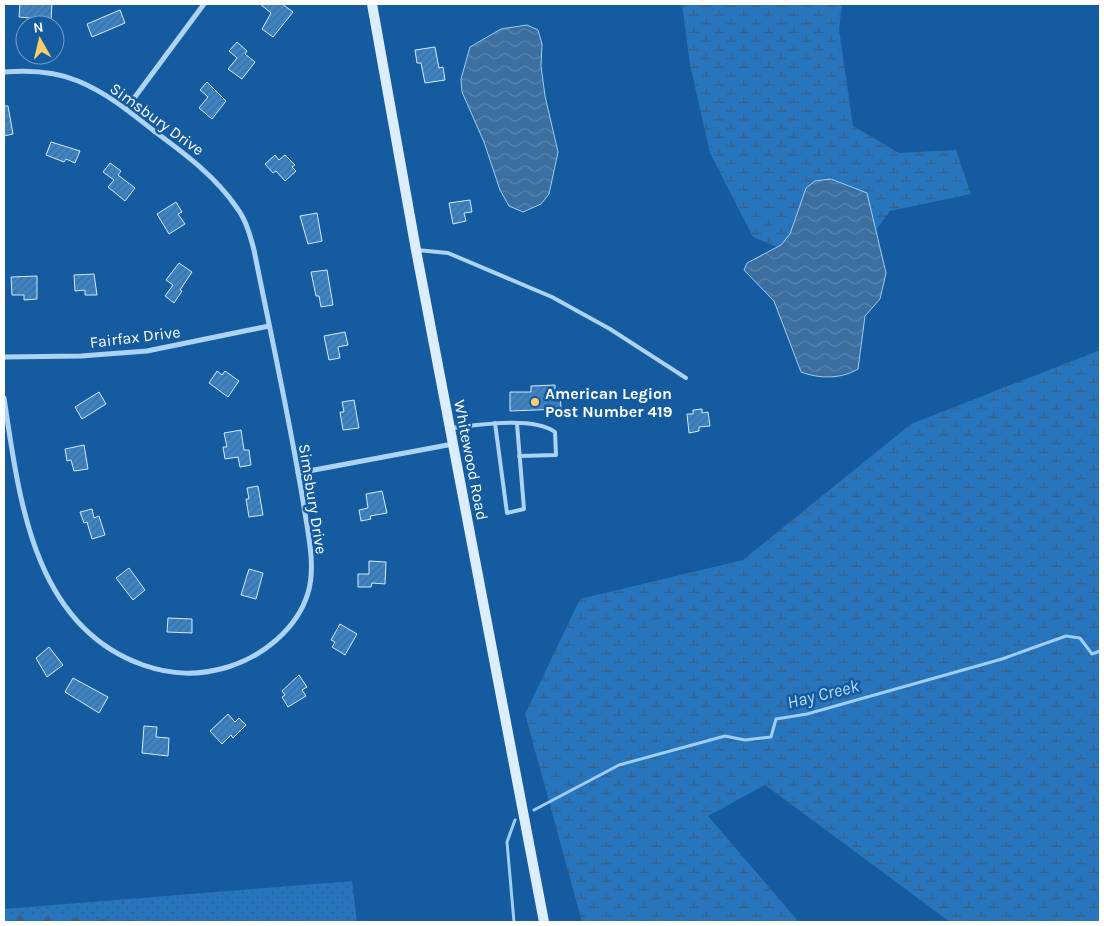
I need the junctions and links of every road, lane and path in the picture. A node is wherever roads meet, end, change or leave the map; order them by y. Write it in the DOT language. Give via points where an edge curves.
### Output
graph roads {
  1 [pos="204,4"];
  2 [pos="372,4"];
  3 [pos="4,72"];
  4 [pos="126,109"];
  5 [pos="416,250"];
  6 [pos="269,326"];
  7 [pos="4,357"];
  8 [pos="686,378"];
  9 [pos="4,398"];
  10 [pos="495,423"];
  11 [pos="517,424"];
  12 [pos="450,428"];
  13 [pos="453,444"];
  14 [pos="519,456"];
  15 [pos="298,473"];
  16 [pos="544,922"];
  1 -- 4 [label="street"];
  2 -- 5 [label="street, Whitewood Road"];
  3 -- 4 [label="street, Simsbury Drive" via="26,71 77,81"];
  4 -- 6 [label="street, Simsbury Drive" via="204,170 238,209 254,250"];
  5 -- 8 [label="lane" via="448,253 552,297 610,329"];
  5 -- 12 [label="street, Whitewood Road"];
  6 -- 7 [label="street, Fairfax Drive" via="147,351"];
  6 -- 15 [label="street, Simsbury Drive"];
  9 -- 15 [label="street, Simsbury Drive" via="26,525 48,578 82,626 127,659 155,669 179,674 206,674 252,657 290,627 309,591 311,567"];
  10 -- 11 [label="lane"];
  10 -- 12 [label="lane"];
  10 -- 14 [label="lane" via="507,512 524,510"];
  11 -- 14 [label="lane"];
  11 -- 14 [label="lane" via="546,426 555,432 556,455"];
  12 -- 13 [label="street, Whitewood Road"];
  13 -- 15 [label="street"];
  13 -- 16 [label="street, Whitewood Road"];
}
